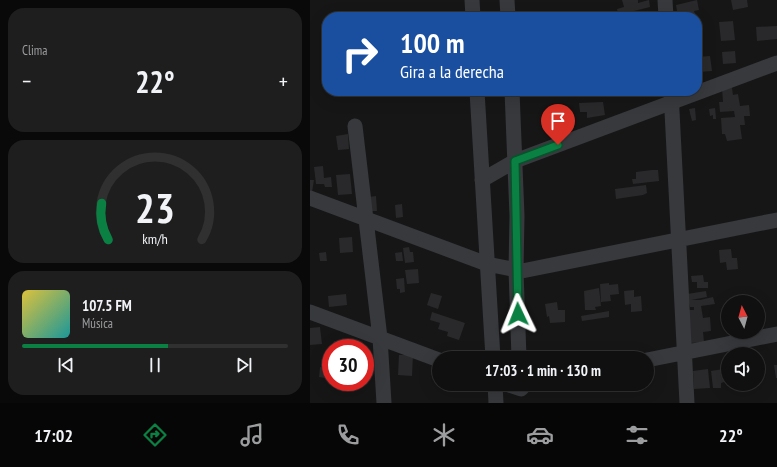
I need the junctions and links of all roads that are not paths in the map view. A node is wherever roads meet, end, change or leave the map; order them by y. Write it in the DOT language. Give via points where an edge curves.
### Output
graph roads {
  1 [pos="472,0"];
  2 [pos="507,0"];
  3 [pos="665,0"];
  4 [pos="473,12"];
  5 [pos="508,12"];
  6 [pos="666,12"];
  7 [pos="777,63"];
  8 [pos="702,86"];
  9 [pos="477,96"];
  10 [pos="512,96"];
  11 [pos="671,96"];
  12 [pos="355,126"];
  13 [pos="515,161"];
  14 [pos="482,180"];
  15 [pos="310,198"];
  16 [pos="366,219"];
  17 [pos="777,220"];
  18 [pos="677,239"];
  19 [pos="487,264"];
  20 [pos="516,270"];
  21 [pos="310,312"];
  22 [pos="777,334"];
  23 [pos="380,338"];
  24 [pos="493,351"];
  25 [pos="519,351"];
  26 [pos="685,352"];
  27 [pos="432,357"];
  28 [pos="654,359"];
  29 [pos="495,391"];
  30 [pos="384,403"];
  31 [pos="496,403"];
  32 [pos="687,403"];
  1 -- 4 [label="street"];
  2 -- 5 [label="street"];
  3 -- 6 [label="street"];
  7 -- 8 [label="street"];
  9 -- 14 [label="street"];
  10 -- 13 [label="street"];
  11 -- 13 [label="street"];
  11 -- 18 [label="street"];
  12 -- 16 [label="street"];
  13 -- 14 [label="street"];
  13 -- 20 [label="street"];
  14 -- 19 [label="street"];
  15 -- 16 [label="street"];
  16 -- 19 [label="street"];
  16 -- 23 [label="street"];
  17 -- 18 [label="street"];
  18 -- 20 [label="street" via="522,271"];
  18 -- 26 [label="street"];
  19 -- 20 [label="street"];
  19 -- 24 [label="street"];
  20 -- 25 [label="street"];
  21 -- 23 [label="street"];
  22 -- 26 [label="street"];
  23 -- 27 [label="street"];
  23 -- 30 [label="street"];
  26 -- 28 [label="street"];
  26 -- 32 [label="street"];
  29 -- 31 [label="street"];
}
